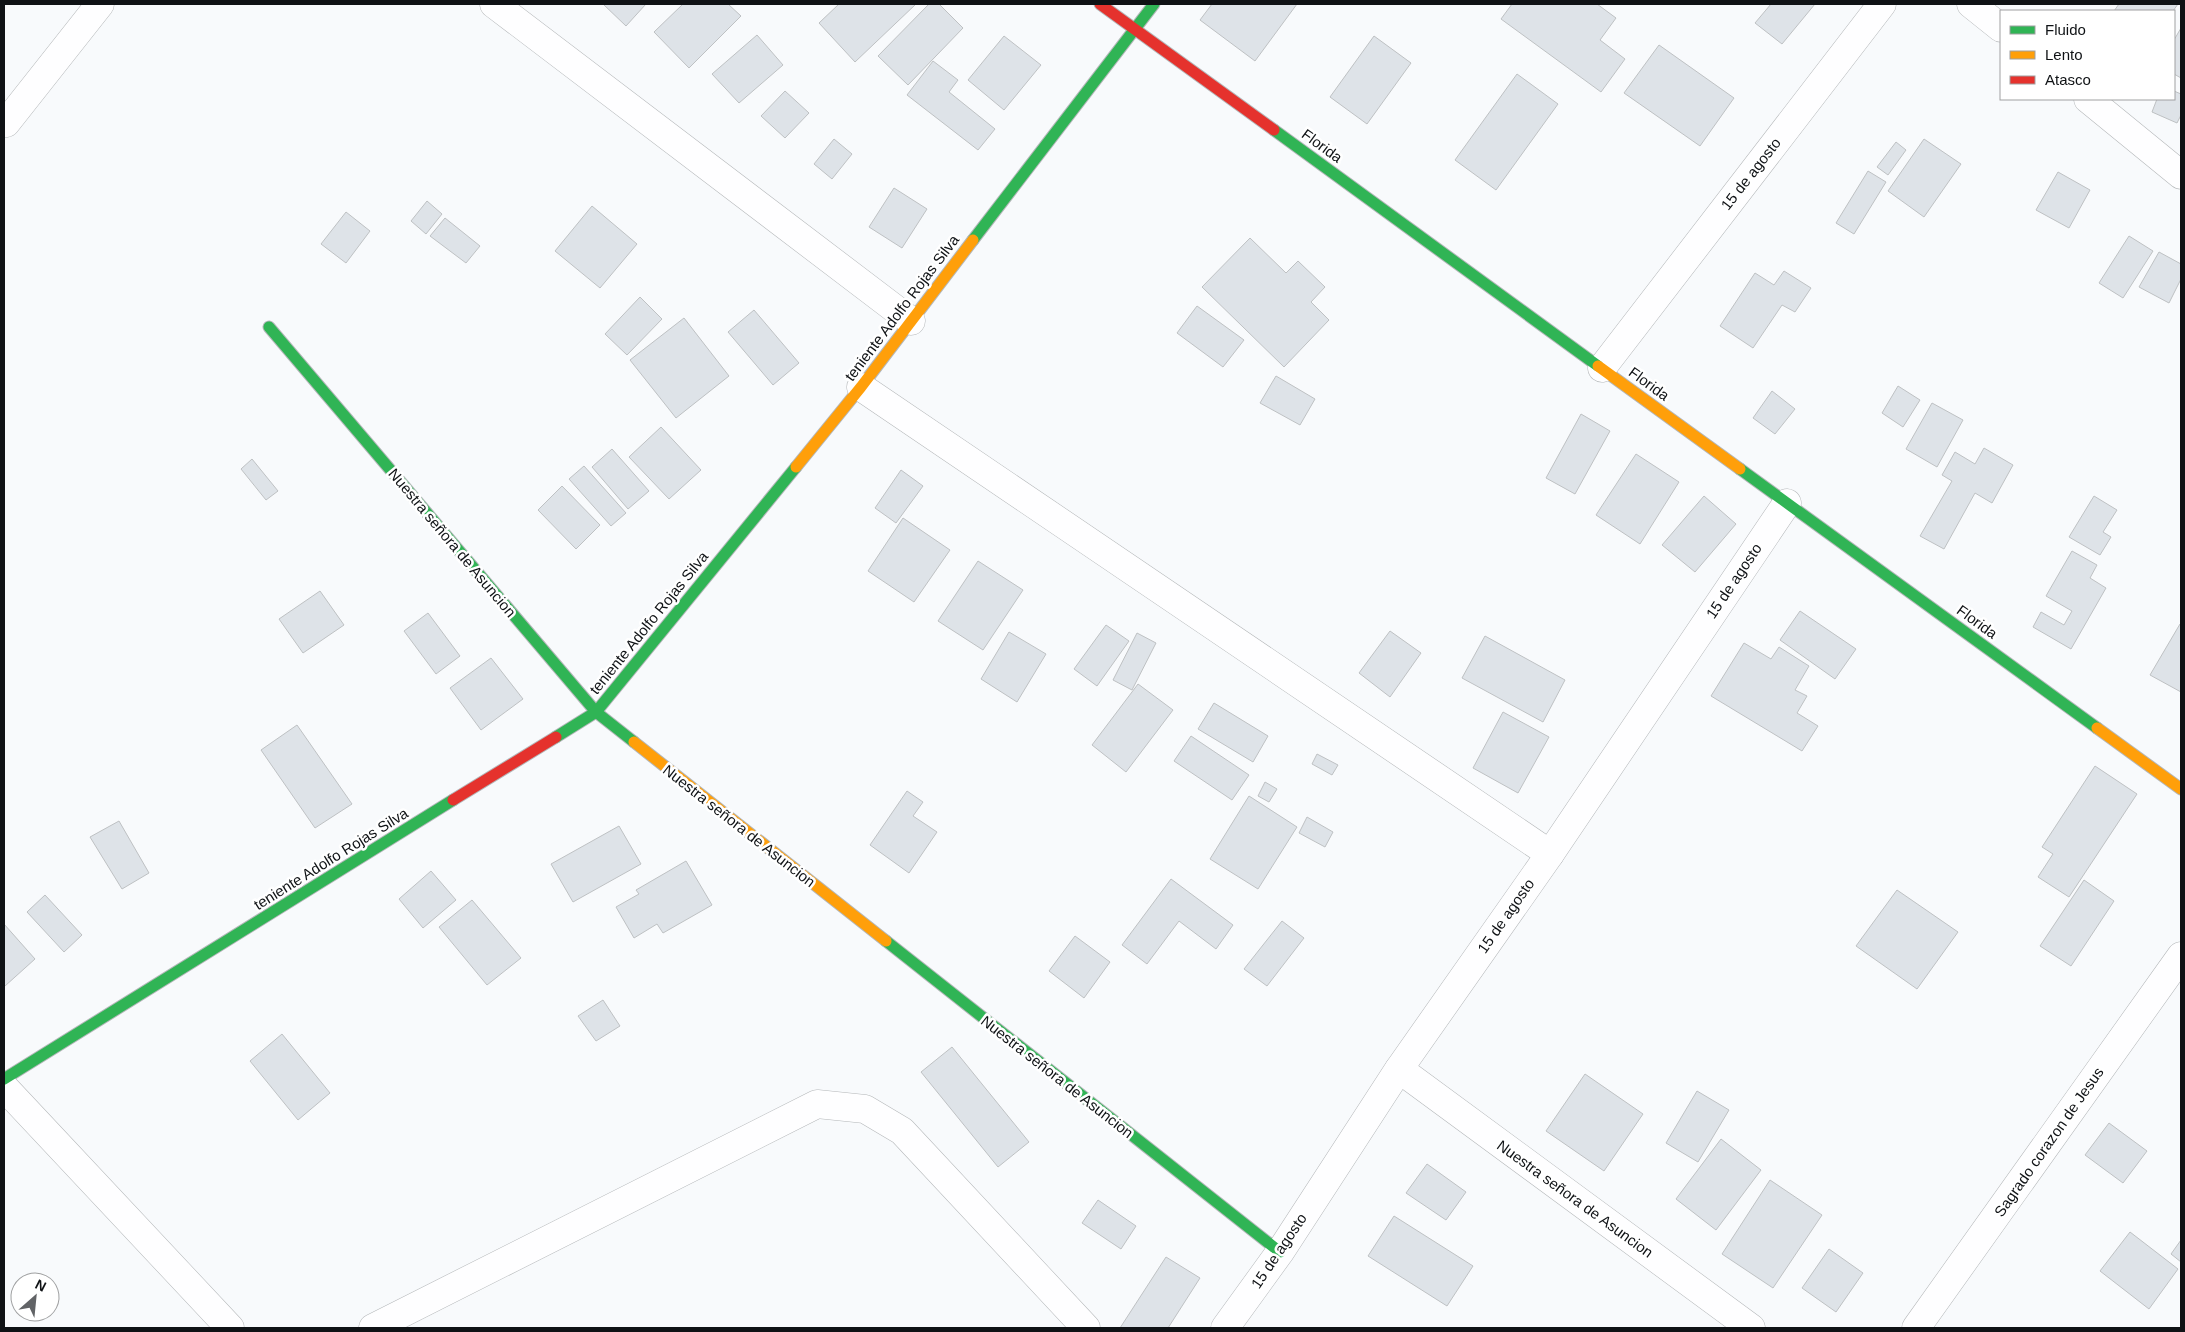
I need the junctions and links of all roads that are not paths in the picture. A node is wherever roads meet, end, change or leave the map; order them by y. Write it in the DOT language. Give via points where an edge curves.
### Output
graph roads {
  1 [pos="100,4"];
  2 [pos="494,4"];
  3 [pos="1100,4"];
  4 [pos="1154,4"];
  5 [pos="1882,4"];
  6 [pos="1971,4"];
  7 [pos="2000,27"];
  8 [pos="1134,28"];
  9 [pos="2089,100"];
  10 [pos="6,123"];
  11 [pos="2181,175"];
  12 [pos="911,321"];
  13 [pos="269,327"];
  14 [pos="1602,368"];
  15 [pos="861,387"];
  16 [pos="1787,503"];
  17 [pos="596,712"];
  18 [pos="2181,789"];
  19 [pos="1550,854"];
  20 [pos="2181,956"];
  21 [pos="1399,1069"];
  22 [pos="4,1079"];
  23 [pos="4,1087"];
  24 [pos="1280,1252"];
  25 [pos="230,1328"];
  26 [pos="373,1328"];
  27 [pos="1086,1328"];
  28 [pos="1225,1328"];
  29 [pos="1751,1328"];
  30 [pos="1916,1328"];
  1 -- 10 [label="street"];
  2 -- 12 [label="street"];
  3 -- 8 [label="street, Florida"];
  4 -- 8 [label="street, teniente Adolfo Rojas Silva"];
  5 -- 14 [label="street, 15 de agosto"];
  6 -- 7 [label="street"];
  8 -- 12 [label="street, teniente Adolfo Rojas Silva"];
  8 -- 14 [label="street, Florida"];
  9 -- 11 [label="street"];
  12 -- 15 [label="street, teniente Adolfo Rojas Silva"];
  13 -- 17 [label="street, Nuestra señora de Asuncion"];
  14 -- 16 [label="street, Florida"];
  15 -- 17 [label="street, teniente Adolfo Rojas Silva"];
  15 -- 19 [label="street"];
  16 -- 18 [label="street, Florida"];
  16 -- 19 [label="street, 15 de agosto"];
  17 -- 22 [label="street, teniente Adolfo Rojas Silva"];
  17 -- 24 [label="street, Nuestra señora de Asuncion"];
  19 -- 21 [label="street, 15 de agosto"];
  20 -- 30 [label="street, Sagrado corazon de Jesus"];
  21 -- 24 [label="street, 15 de agosto"];
  21 -- 29 [label="street, Nuestra señora de Asuncion"];
  23 -- 25 [label="street"];
  24 -- 28 [label="street, 15 de agosto"];
  26 -- 27 [label="street" via="816,1104 865,1109 902,1131"];
}
